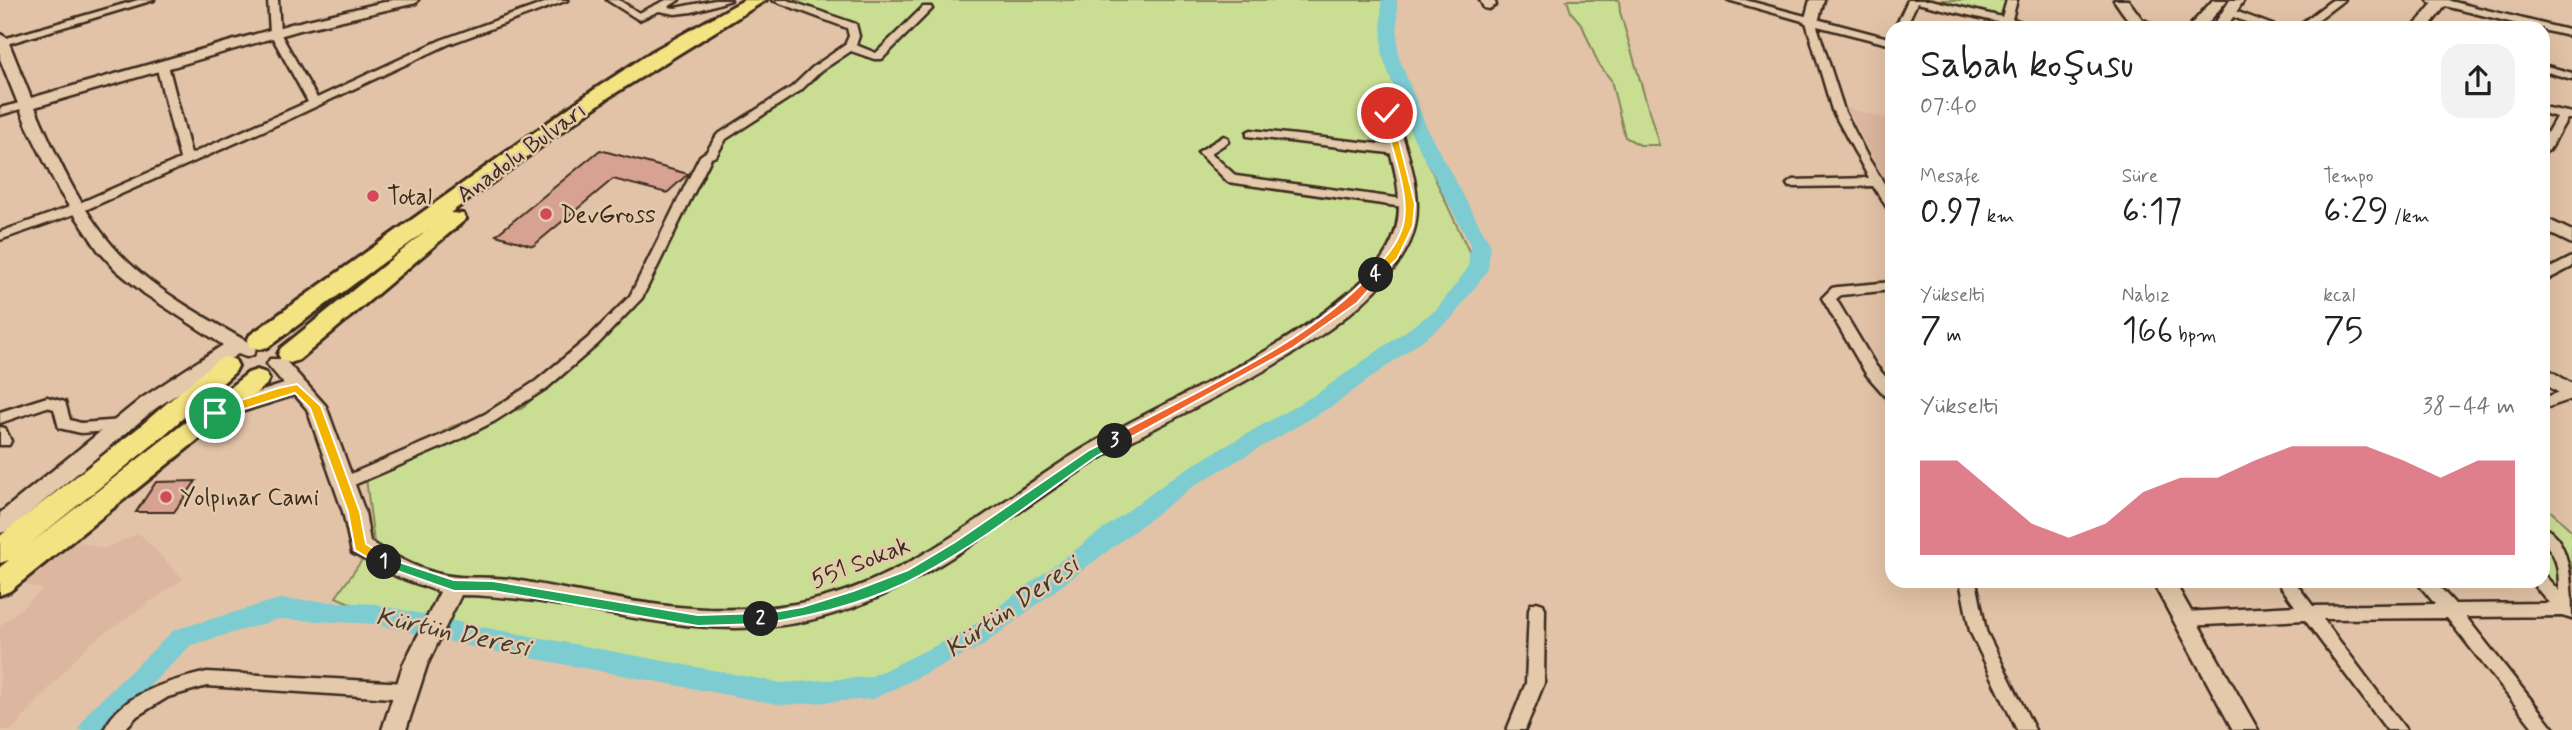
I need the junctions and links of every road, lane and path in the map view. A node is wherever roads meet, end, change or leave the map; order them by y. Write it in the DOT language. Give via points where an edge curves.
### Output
graph roads {
  1 [pos="149,0"];
  2 [pos="273,0"];
  3 [pos="411,0"];
  4 [pos="563,0"];
  5 [pos="612,0"];
  6 [pos="674,0"];
  7 [pos="726,0"];
  8 [pos="757,0"];
  9 [pos="777,0"];
  10 [pos="1734,0"];
  11 [pos="1816,0"];
  12 [pos="1913,0"];
  13 [pos="1918,0"];
  14 [pos="2012,0"];
  15 [pos="2106,0"];
  16 [pos="2220,0"];
  17 [pos="2339,0"];
  18 [pos="2124,1"];
  19 [pos="2439,1"];
  20 [pos="2234,6"];
  21 [pos="657,8"];
  22 [pos="927,9"];
  23 [pos="1903,21"];
  24 [pos="2006,21"];
  25 [pos="2125,21"];
  26 [pos="2136,21"];
  27 [pos="2203,21"];
  28 [pos="2224,21"];
  29 [pos="2260,21"];
  30 [pos="2310,21"];
  31 [pos="2425,21"];
  32 [pos="2520,21"];
  33 [pos="1811,22"];
  34 [pos="2550,29"];
  35 [pos="275,33"];
  36 [pos="2572,34"];
  37 [pos="1885,39"];
  38 [pos="1,41"];
  39 [pos="849,47"];
  40 [pos="162,65"];
  41 [pos="2550,70"];
  42 [pos="2572,76"];
  43 [pos="314,103"];
  44 [pos="27,104"];
  45 [pos="0,112"];
  46 [pos="2550,112"];
  47 [pos="1387,113"];
  48 [pos="2567,116"];
  49 [pos="1251,134"];
  50 [pos="1224,140"];
  51 [pos="2550,140"];
  52 [pos="1397,150"];
  53 [pos="186,160"];
  54 [pos="1877,183"];
  55 [pos="1793,184"];
  56 [pos="1885,195"];
  57 [pos="1410,204"];
  58 [pos="79,208"];
  59 [pos="2550,227"];
  60 [pos="0,236"];
  61 [pos="2572,239"];
  62 [pos="2572,261"];
  63 [pos="2550,274"];
  64 [pos="1885,287"];
  65 [pos="242,350"];
  66 [pos="275,366"];
  67 [pos="2550,378"];
  68 [pos="1885,386"];
  69 [pos="297,388"];
  70 [pos="2572,393"];
  71 [pos="2550,401"];
  72 [pos="215,413"];
  73 [pos="0,418"];
  74 [pos="123,425"];
  75 [pos="344,483"];
  76 [pos="0,525"];
  77 [pos="2550,538"];
  78 [pos="0,552"];
  79 [pos="2570,557"];
  80 [pos="0,583"];
  81 [pos="454,586"];
  82 [pos="1970,588"];
  83 [pos="2167,588"];
  84 [pos="2290,588"];
  85 [pos="2430,588"];
  86 [pos="2546,588"];
  87 [pos="1537,609"];
  88 [pos="2451,611"];
  89 [pos="2570,611"];
  90 [pos="2310,614"];
  91 [pos="2185,619"];
  92 [pos="407,691"];
  93 [pos="113,730"];
  94 [pos="394,730"];
  95 [pos="1516,730"];
  96 [pos="2026,730"];
  97 [pos="2246,730"];
  98 [pos="2397,730"];
  99 [pos="2546,730"];
  1 -- 38 [label="street"];
  2 -- 35 [label="street"];
  3 -- 35 [label="street"];
  4 -- 43 [label="street" via="445,41"];
  5 -- 21 [label="street" via="639,17"];
  6 -- 21 [label="street"];
  7 -- 21 [label="street" via="690,10"];
  8 -- 65 [label="highway, Anadolu Bulvarı" via="602,93"];
  9 -- 39 [label="street" via="852,26"];
  9 -- 66 [label="highway, Anadolu Bulvarı" via="611,100 463,212"];
  10 -- 33 [label="street"];
  11 -- 33 [label="street"];
  12 -- 23 [label="street"];
  13 -- 24 [label="street"];
  14 -- 24 [label="street"];
  15 -- 18 [label="street"];
  16 -- 27 [label="street"];
  17 -- 30 [label="street"];
  18 -- 25 [label="street"];
  18 -- 26 [label="street"];
  19 -- 31 [label="street"];
  19 -- 32 [label="street"];
  20 -- 28 [label="street"];
  20 -- 29 [label="street"];
  22 -- 39 [label="street" via="878,57"];
  33 -- 37 [label="street"];
  33 -- 54 [label="street" via="1838,110"];
  34 -- 36 [label="street"];
  35 -- 40 [label="street"];
  35 -- 43 [label="street"];
  38 -- 44 [label="street"];
  39 -- 75 [label="street" via="796,89 721,137 706,156 635,298 601,333 510,406"];
  40 -- 44 [label="street"];
  40 -- 53 [label="street"];
  41 -- 42 [label="street"];
  43 -- 53 [label="street"];
  44 -- 45 [label="street"];
  44 -- 58 [label="street"];
  46 -- 48 [label="street"];
  47 -- 52 [label="street, 551 Sokak"];
  48 -- 51 [label="street"];
  49 -- 52 [label="street"];
  50 -- 57 [label="street" via="1204,152 1232,179"];
  52 -- 57 [label="street, 551 Sokak"];
  53 -- 58 [label="street"];
  54 -- 55 [label="street"];
  54 -- 56 [label="street"];
  57 -- 81 [label="street, 551 Sokak" via="1408,226 1393,256 1353,300 1287,347 1093,453 960,546 901,578 802,612 748,621 698,621 493,586"];
  58 -- 60 [label="street"];
  58 -- 65 [label="street" via="122,266"];
  59 -- 61 [label="street"];
  62 -- 63 [label="street"];
  64 -- 68 [label="street" via="1837,291 1829,298"];
  65 -- 66 [label="highway" via="276,341 286,345"];
  65 -- 66 [label="highway" via="229,375 236,379"];
  65 -- 74 [label="street" via="149,402"];
  65 -- 78 [label="highway, Anadolu Bulvarı" via="147,435"];
  66 -- 69 [label="street, 551 Sokak"];
  66 -- 72 [label="highway, Anadolu Bulvarı"];
  67 -- 70 [label="street"];
  69 -- 72 [label="street"];
  69 -- 75 [label="street, 551 Sokak" via="316,406"];
  70 -- 71 [label="street"];
  72 -- 80 [label="highway, Anadolu Bulvarı"];
  73 -- 74 [label="street" via="47,402 60,406 64,424 81,428"];
  74 -- 76 [label="street"];
  75 -- 81 [label="street, 551 Sokak" via="360,547 389,565"];
  77 -- 79 [label="street"];
  79 -- 89 [label="street"];
  81 -- 92 [label="street"];
  82 -- 96 [label="street" via="1979,631"];
  83 -- 91 [label="street"];
  84 -- 90 [label="street"];
  85 -- 88 [label="street"];
  86 -- 89 [label="street"];
  87 -- 95 [label="street" via="1535,682"];
  88 -- 89 [label="street"];
  88 -- 90 [label="street"];
  88 -- 99 [label="street"];
  90 -- 91 [label="street"];
  90 -- 98 [label="street"];
  91 -- 97 [label="street"];
  92 -- 93 [label="street" via="207,678 163,691 131,711"];
  92 -- 94 [label="street"];
}
